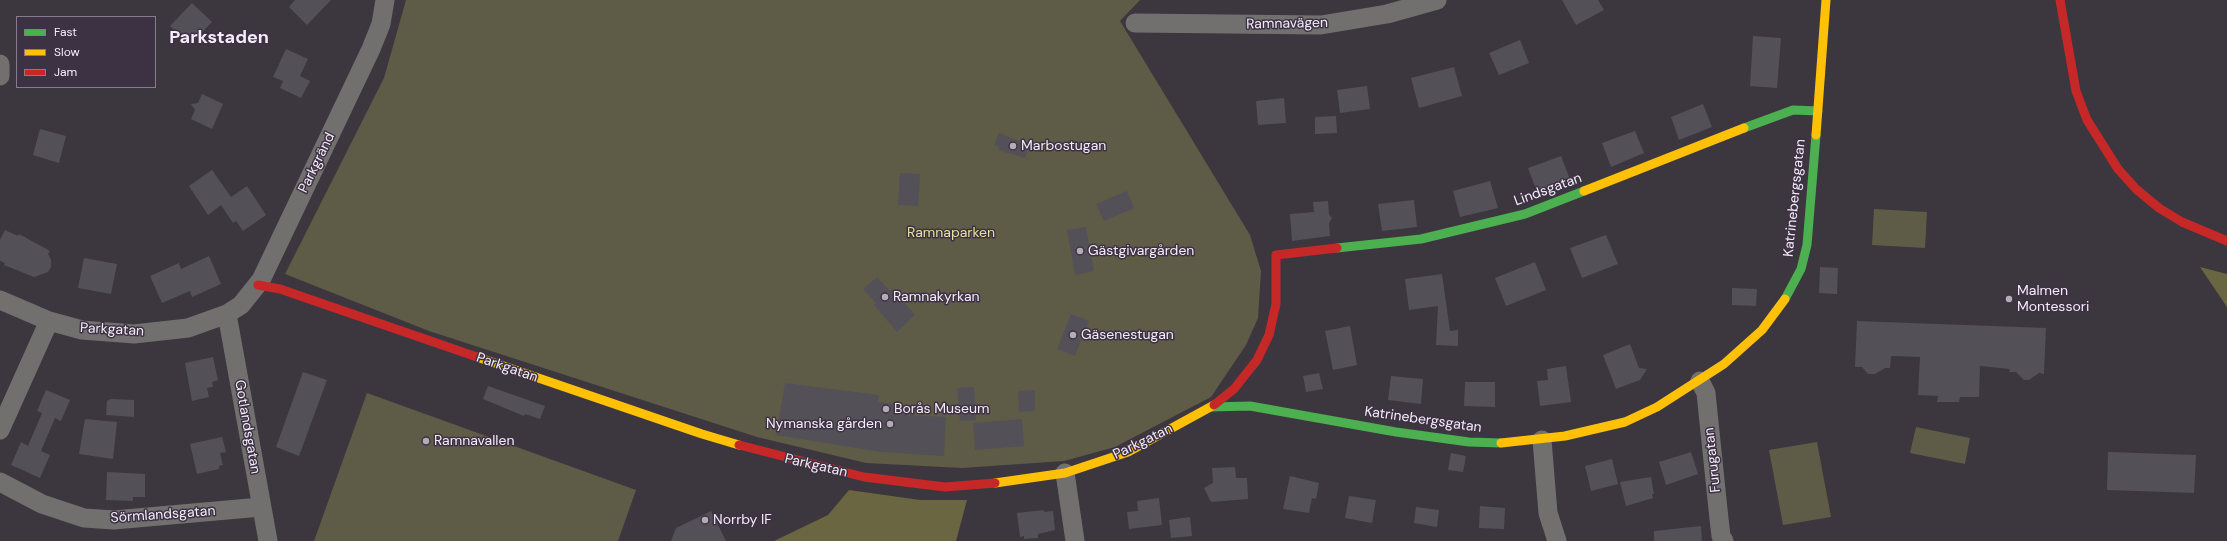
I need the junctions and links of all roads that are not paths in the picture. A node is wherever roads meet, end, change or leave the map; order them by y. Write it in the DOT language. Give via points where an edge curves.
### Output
graph roads {
  1 [pos="384,0"];
  2 [pos="1437,0"];
  3 [pos="1826,0"];
  4 [pos="2060,0"];
  5 [pos="1135,23"];
  6 [pos="0,64"];
  7 [pos="0,76"];
  8 [pos="1818,111"];
  9 [pos="2227,241"];
  10 [pos="1276,255"];
  11 [pos="258,285"];
  12 [pos="0,300"];
  13 [pos="227,314"];
  14 [pos="49,321"];
  15 [pos="1700,381"];
  16 [pos="1211,407"];
  17 [pos="0,430"];
  18 [pos="1542,440"];
  19 [pos="1065,473"];
  20 [pos="0,482"];
  21 [pos="261,507"];
  22 [pos="268,541"];
  23 [pos="1075,541"];
  24 [pos="1557,541"];
  25 [pos="1724,541"];
  1 -- 11 [label="street, Parkgränd" via="381,24 371,49"];
  2 -- 5 [label="street, Ramnavägen" via="1387,14 1321,25"];
  3 -- 8 [label="main road, Katrinebergsgatan"];
  4 -- 9 [label="main road" via="2076,91 2087,120 2118,169 2136,189 2159,208 2182,222"];
  6 -- 7 [label="street"];
  8 -- 10 [label="main road, Lindsgatan" via="1793,110 1778,114 1525,214 1421,239"];
  8 -- 15 [label="main road, Katrinebergsgatan" via="1807,245 1801,269 1780,308 1762,330 1724,364"];
  10 -- 16 [label="main road, Parkgatan" via="1276,304 1269,335 1257,360 1234,389"];
  11 -- 13 [label="street, Parkgränd" via="241,305"];
  11 -- 19 [label="main road, Parkgatan" via="280,289 702,434 864,477 945,487 988,484"];
  12 -- 14 [label="street, Parkgatan"];
  13 -- 14 [label="street, Parkgatan" via="188,328 134,334 82,330"];
  13 -- 21 [label="street, Gotlandsgatan"];
  14 -- 17 [label="street"];
  15 -- 18 [label="main road, Katrinebergsgatan" via="1657,407 1625,422"];
  15 -- 25 [label="street, Furugatan" via="1706,393 1721,536"];
  16 -- 18 [label="main road, Katrinebergsgatan" via="1250,406 1396,432 1470,442"];
  16 -- 19 [label="main road, Parkgatan" via="1128,452"];
  18 -- 24 [label="street" via="1548,513"];
  19 -- 23 [label="street"];
  20 -- 21 [label="street, Sörmlandsgatan" via="42,504 84,518 114,520"];
  21 -- 22 [label="street, Gotlandsgatan"];
}
